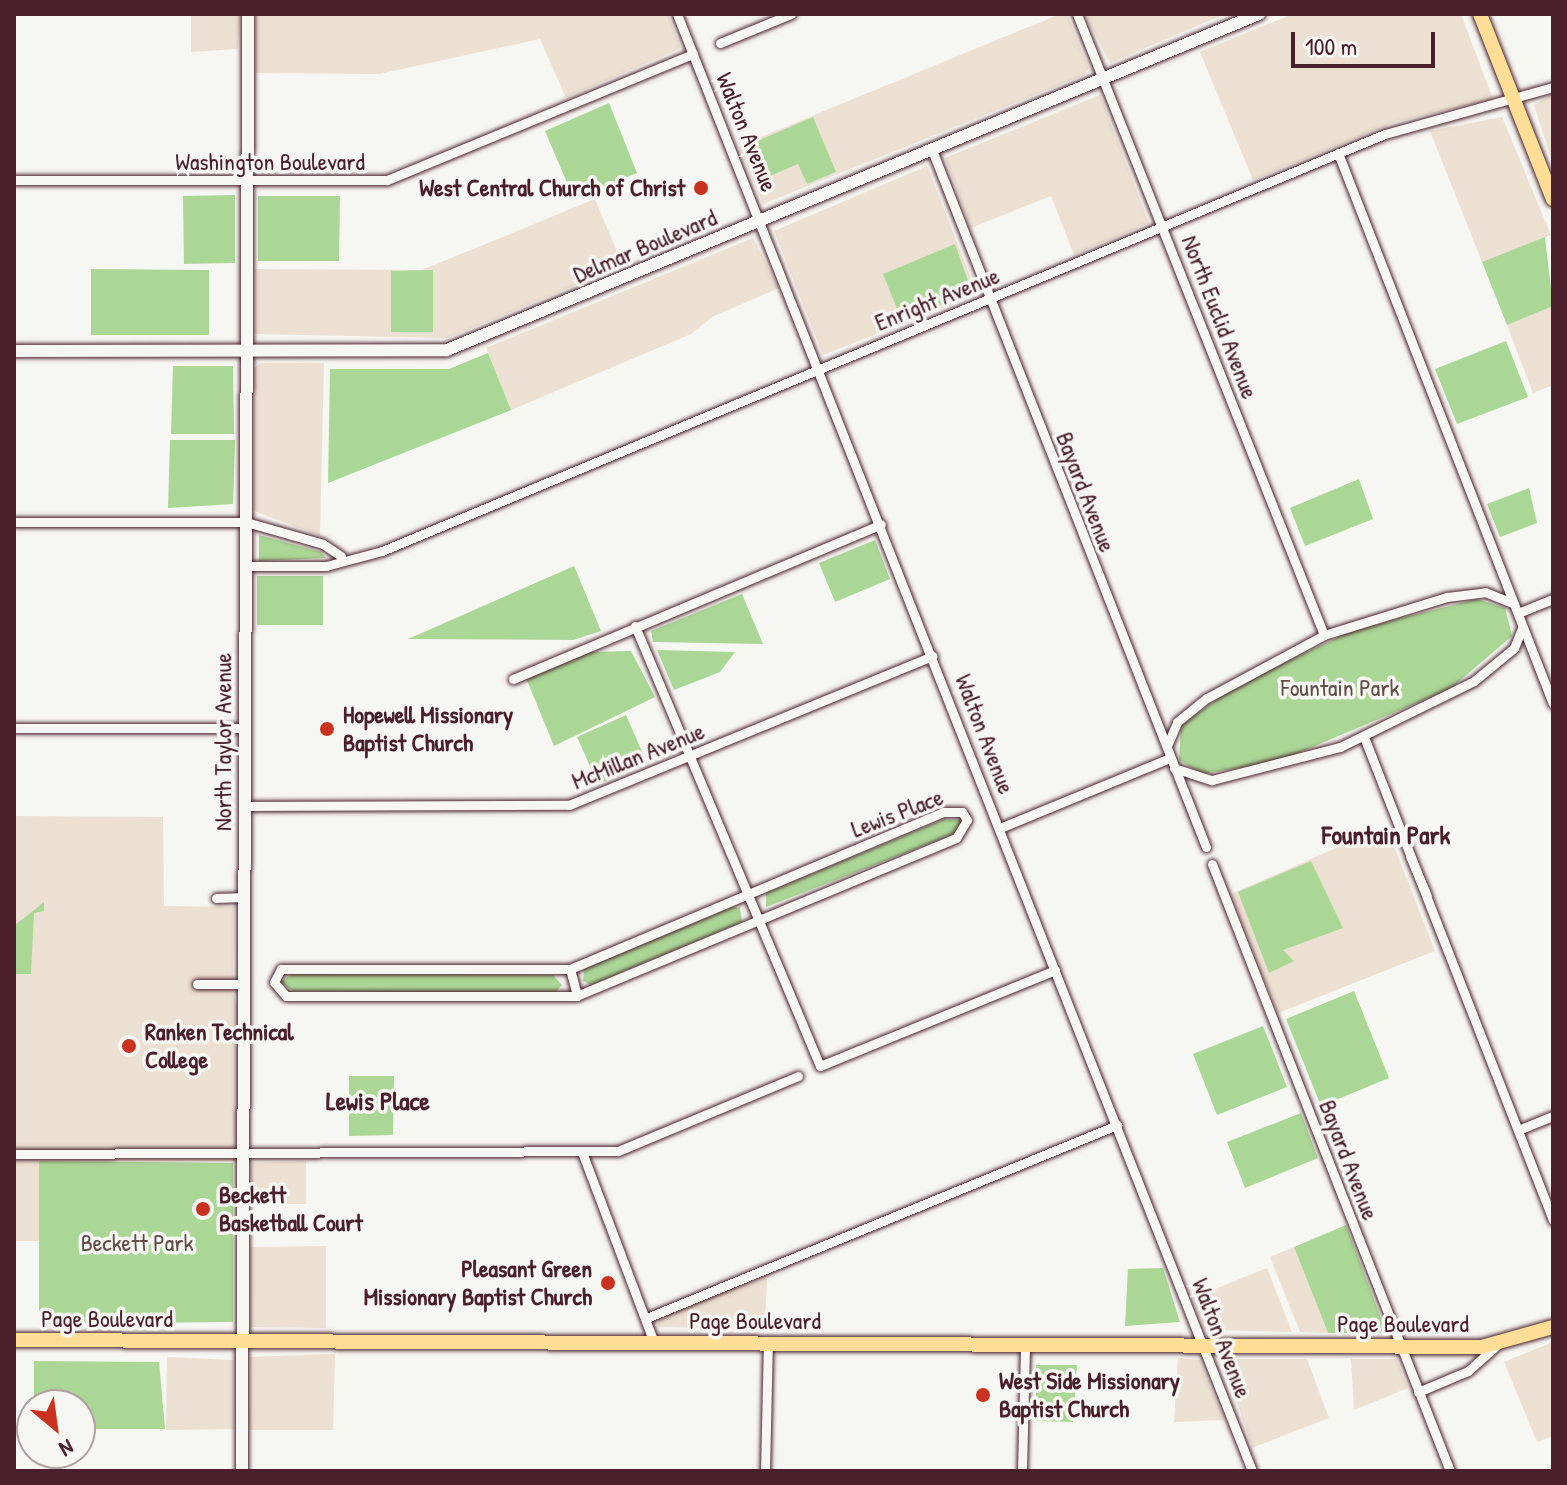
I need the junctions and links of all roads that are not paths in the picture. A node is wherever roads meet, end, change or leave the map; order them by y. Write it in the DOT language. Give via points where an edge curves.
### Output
graph roads {
  1 [pos="248,14"];
  2 [pos="677,14"];
  3 [pos="791,14"];
  4 [pos="1077,14"];
  5 [pos="1259,14"];
  6 [pos="1480,14"];
  7 [pos="720,43"];
  8 [pos="693,54"];
  9 [pos="1104,79"];
  10 [pos="1553,87"];
  11 [pos="1515,102"];
  12 [pos="932,150"];
  13 [pos="1338,153"];
  14 [pos="14,180"];
  15 [pos="247,183"];
  16 [pos="1553,199"];
  17 [pos="761,222"];
  18 [pos="1163,226"];
  19 [pos="990,299"];
  20 [pos="14,351"];
  21 [pos="247,351"];
  22 [pos="820,368"];
  23 [pos="14,522"];
  24 [pos="246,522"];
  25 [pos="881,524"];
  26 [pos="341,556"];
  27 [pos="246,566"];
  28 [pos="1553,599"];
  29 [pos="1516,609"];
  30 [pos="1522,625"];
  31 [pos="635,626"];
  32 [pos="1324,635"];
  33 [pos="933,656"];
  34 [pos="513,679"];
  35 [pos="1553,704"];
  36 [pos="14,728"];
  37 [pos="245,728"];
  38 [pos="1364,737"];
  39 [pos="690,757"];
  40 [pos="1170,759"];
  41 [pos="245,806"];
  42 [pos="1000,828"];
  43 [pos="1206,847"];
  44 [pos="1212,864"];
  45 [pos="748,896"];
  46 [pos="245,897"];
  47 [pos="216,898"];
  48 [pos="759,920"];
  49 [pos="570,969"];
  50 [pos="1055,970"];
  51 [pos="197,984"];
  52 [pos="244,984"];
  53 [pos="577,996"];
  54 [pos="798,1076"];
  55 [pos="1553,1116"];
  56 [pos="1117,1125"];
  57 [pos="1518,1130"];
  58 [pos="243,1150"];
  59 [pos="582,1152"];
  60 [pos="14,1154"];
  61 [pos="1553,1220"];
  62 [pos="649,1317"];
  63 [pos="1553,1327"];
  64 [pos="14,1340"];
  65 [pos="242,1341"];
  66 [pos="654,1343"];
  67 [pos="768,1343"];
  68 [pos="1025,1345"];
  69 [pos="1204,1345"];
  70 [pos="1401,1346"];
  71 [pos="1496,1346"];
  72 [pos="1418,1392"];
  73 [pos="242,1471"];
  74 [pos="765,1471"];
  75 [pos="1022,1471"];
  76 [pos="1252,1471"];
  77 [pos="1450,1471"];
  1 -- 15 [label="street, North Taylor Avenue"];
  2 -- 8 [label="street, Walton Avenue"];
  3 -- 7 [label="street"];
  4 -- 9 [label="street, North Euclid Avenue"];
  5 -- 9 [label="street, Delmar Boulevard"];
  6 -- 11 [label="main road"];
  8 -- 15 [label="street, Washington Boulevard" via="387,180"];
  8 -- 17 [label="street, Walton Avenue"];
  9 -- 12 [label="street, Delmar Boulevard"];
  9 -- 18 [label="street, North Euclid Avenue"];
  10 -- 11 [label="street, Enright Avenue"];
  11 -- 13 [label="street, Enright Avenue" via="1385,134"];
  11 -- 16 [label="main road"];
  12 -- 17 [label="street, Delmar Boulevard"];
  12 -- 19 [label="street, Bayard Avenue"];
  13 -- 18 [label="street, Enright Avenue"];
  13 -- 29 [label="street"];
  14 -- 15 [label="street, Washington Boulevard"];
  15 -- 21 [label="street, North Taylor Avenue"];
  17 -- 21 [label="street, Delmar Boulevard" via="447,350"];
  17 -- 22 [label="street, Walton Avenue"];
  18 -- 19 [label="street, Enright Avenue"];
  18 -- 32 [label="street, North Euclid Avenue"];
  19 -- 22 [label="street, Enright Avenue"];
  19 -- 40 [label="street, Bayard Avenue"];
  20 -- 21 [label="street, Delmar Boulevard"];
  21 -- 24 [label="street, North Taylor Avenue"];
  22 -- 25 [label="street, Walton Avenue"];
  22 -- 26 [label="street, Enright Avenue" via="382,551"];
  23 -- 24 [label="street"];
  24 -- 26 [label="street" via="323,544"];
  24 -- 27 [label="street, North Taylor Avenue"];
  25 -- 31 [label="street"];
  25 -- 33 [label="street, Walton Avenue"];
  26 -- 27 [label="street, Enright Avenue" via="326,566"];
  27 -- 37 [label="street, North Taylor Avenue"];
  28 -- 29 [label="street"];
  29 -- 30 [label="street"];
  29 -- 32 [label="street" via="1485,592 1447,597"];
  30 -- 35 [label="street"];
  30 -- 38 [label="street" via="1515,646 1493,667"];
  31 -- 34 [label="street"];
  31 -- 39 [label="street"];
  32 -- 40 [label="street" via="1191,709 1174,725"];
  33 -- 39 [label="street, McMillan Avenue"];
  33 -- 42 [label="street, Walton Avenue"];
  36 -- 37 [label="street"];
  37 -- 41 [label="street, North Taylor Avenue"];
  38 -- 40 [label="street" via="1236,777 1199,780"];
  38 -- 57 [label="street"];
  39 -- 41 [label="street, McMillan Avenue" via="569,805"];
  39 -- 45 [label="street"];
  40 -- 42 [label="street"];
  40 -- 43 [label="street, Bayard Avenue"];
  41 -- 46 [label="street, North Taylor Avenue"];
  42 -- 50 [label="street, Walton Avenue"];
  44 -- 70 [label="street, Bayard Avenue"];
  45 -- 48 [label="street"];
  45 -- 48 [label="street, Lewis Place" via="944,812 956,810 967,820 956,838"];
  45 -- 49 [label="street, Lewis Place"];
  46 -- 47 [label="street"];
  46 -- 52 [label="street, North Taylor Avenue"];
  48 -- 50 [label="street" via="820,1066"];
  48 -- 53 [label="street, Lewis Place"];
  49 -- 53 [label="street"];
  49 -- 53 [label="street, Lewis Place" via="281,969 274,982 286,996"];
  50 -- 56 [label="street, Walton Avenue"];
  51 -- 52 [label="street"];
  52 -- 58 [label="street, North Taylor Avenue"];
  54 -- 59 [label="street" via="618,1151"];
  55 -- 57 [label="street"];
  56 -- 62 [label="street"];
  56 -- 69 [label="street, Walton Avenue"];
  57 -- 61 [label="street"];
  58 -- 59 [label="street"];
  58 -- 60 [label="street"];
  58 -- 65 [label="street, North Taylor Avenue"];
  59 -- 62 [label="street"];
  62 -- 66 [label="street"];
  63 -- 71 [label="main road, Page Boulevard"];
  64 -- 65 [label="main road, Page Boulevard"];
  65 -- 66 [label="main road, Page Boulevard"];
  65 -- 73 [label="street, North Taylor Avenue"];
  66 -- 67 [label="main road, Page Boulevard"];
  67 -- 68 [label="main road, Page Boulevard"];
  67 -- 74 [label="street"];
  68 -- 69 [label="main road, Page Boulevard"];
  68 -- 75 [label="street"];
  69 -- 70 [label="main road, Page Boulevard"];
  69 -- 76 [label="street, Walton Avenue"];
  70 -- 71 [label="main road, Page Boulevard"];
  70 -- 72 [label="street, Bayard Avenue"];
  71 -- 72 [label="street, Page Boulevard" via="1468,1371"];
  72 -- 77 [label="street, Bayard Avenue"];
}
